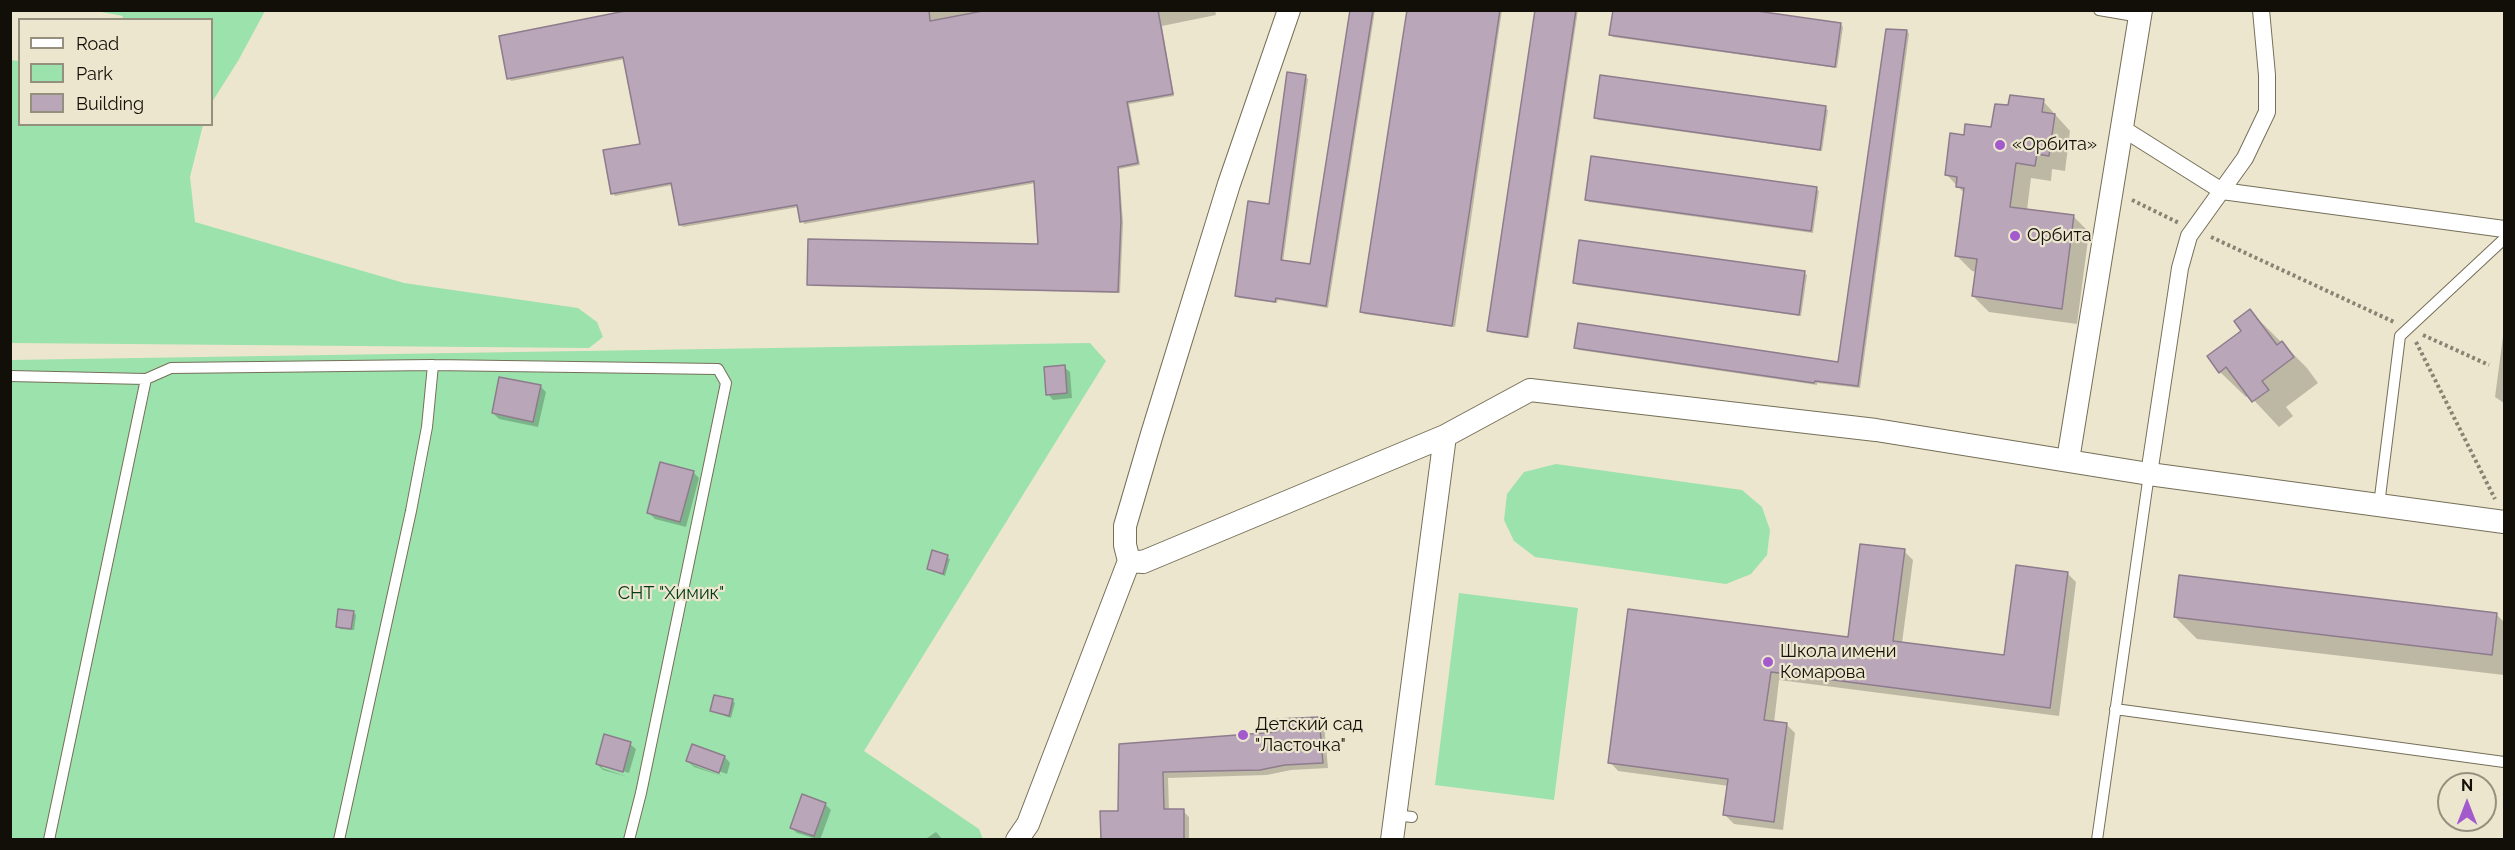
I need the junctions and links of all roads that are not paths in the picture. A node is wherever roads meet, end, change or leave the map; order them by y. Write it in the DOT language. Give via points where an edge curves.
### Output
graph roads {
  1 [pos="1289,10"];
  2 [pos="2099,10"];
  3 [pos="2261,10"];
  4 [pos="2141,14"];
  5 [pos="2122,128"];
  6 [pos="2222,191"];
  7 [pos="2505,229"];
  8 [pos="2505,239"];
  9 [pos="433,365"];
  10 [pos="10,376"];
  11 [pos="146,379"];
  12 [pos="1445,436"];
  13 [pos="2068,460"];
  14 [pos="2149,474"];
  15 [pos="2379,505"];
  16 [pos="2502,515"];
  17 [pos="1129,561"];
  18 [pos="2115,709"];
  19 [pos="2505,762"];
  20 [pos="49,840"];
  21 [pos="339,840"];
  22 [pos="629,840"];
  23 [pos="1017,840"];
  24 [pos="1392,840"];
  25 [pos="2097,840"];
  1 -- 17 [label="street" via="1228,184 1125,526"];
  2 -- 4 [label="lane"];
  3 -- 6 [label="street" via="2267,112 2245,158"];
  4 -- 5 [label="street"];
  5 -- 6 [label="street"];
  5 -- 13 [label="street"];
  6 -- 7 [label="street"];
  6 -- 14 [label="street" via="2189,236 2180,268"];
  8 -- 15 [label="lane" via="2400,336"];
  9 -- 11 [label="lane" via="171,368"];
  9 -- 21 [label="lane" via="427,427 411,511"];
  9 -- 22 [label="lane" via="718,369 726,383"];
  10 -- 11 [label="lane"];
  11 -- 20 [label="lane"];
  12 -- 13 [label="street" via="1530,390 1876,430"];
  12 -- 17 [label="street" via="1143,562"];
  12 -- 24 [label="street" via="1403,816"];
  13 -- 14 [label="street"];
  14 -- 15 [label="street"];
  14 -- 18 [label="lane"];
  15 -- 16 [label="street"];
  17 -- 23 [label="street" via="1028,824"];
  18 -- 19 [label="lane"];
  18 -- 25 [label="lane"];
}
